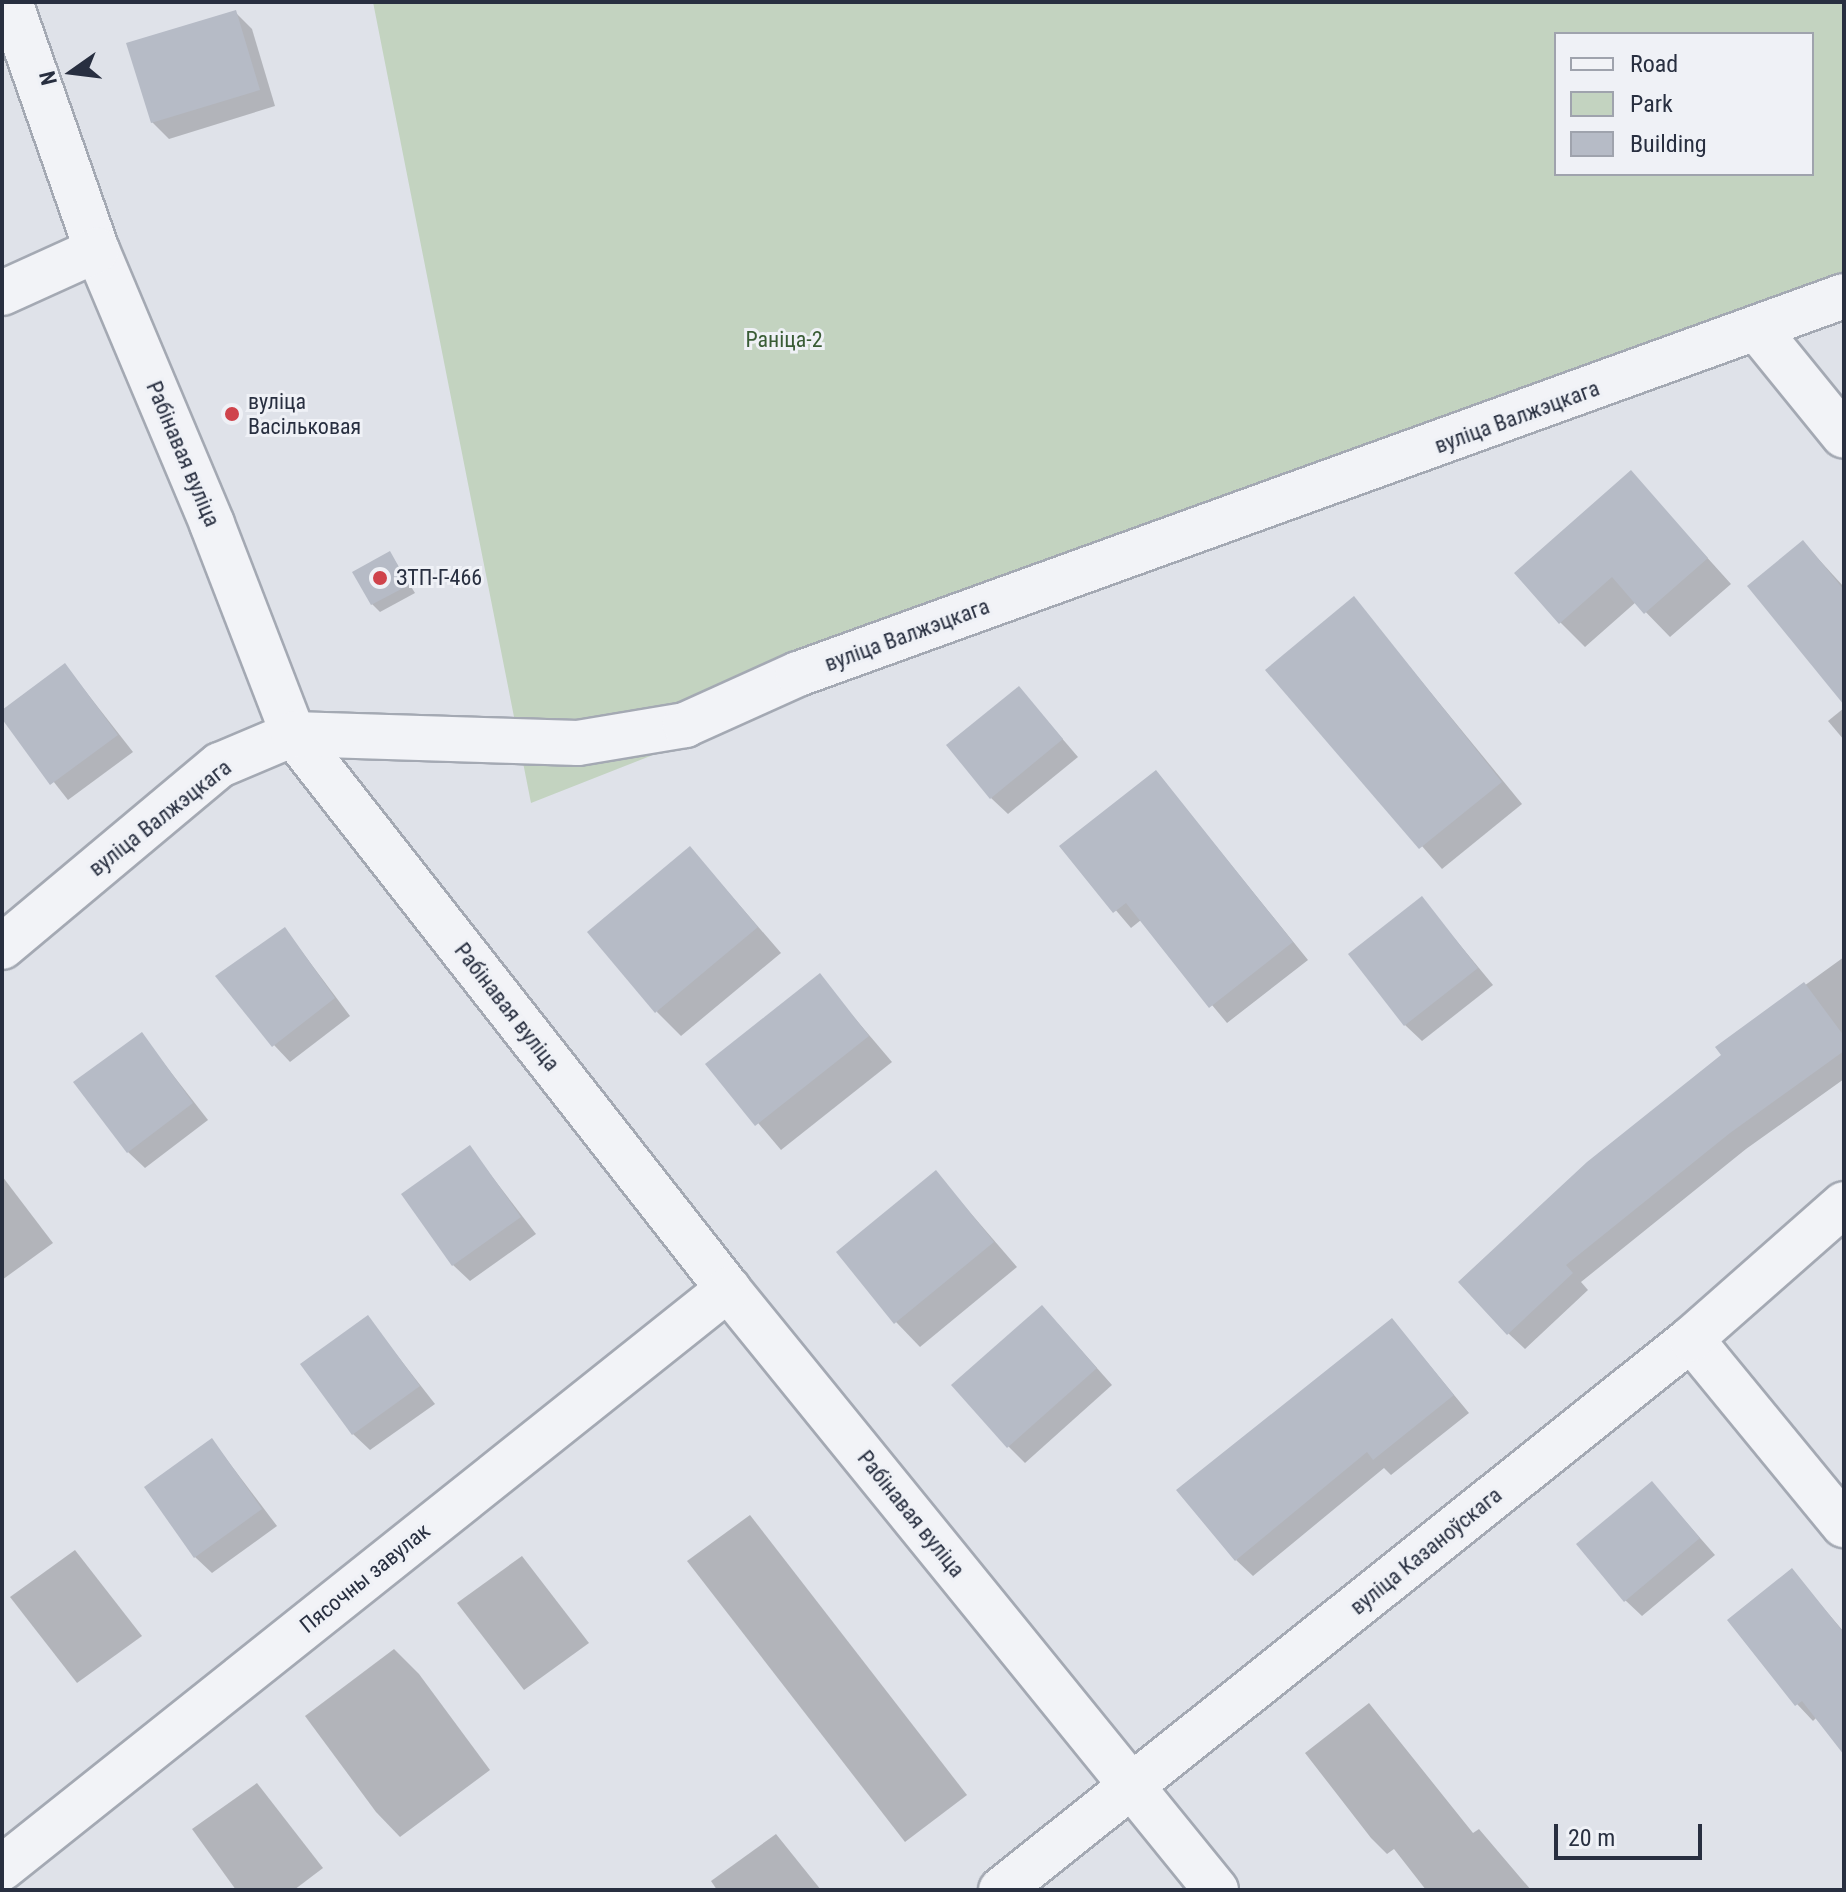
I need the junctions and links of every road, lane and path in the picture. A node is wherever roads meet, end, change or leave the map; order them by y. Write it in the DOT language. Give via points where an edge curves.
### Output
graph roads {
  1 [pos="10,2"];
  2 [pos="97,250"];
  3 [pos="2,293"];
  4 [pos="1844,296"];
  5 [pos="1758,330"];
  6 [pos="1844,436"];
  7 [pos="293,734"];
  8 [pos="2,947"];
  9 [pos="1844,1204"];
  10 [pos="728,1289"];
  11 [pos="1691,1339"];
  12 [pos="1844,1525"];
  13 [pos="1132,1787"];
  14 [pos="2,1868"];
  15 [pos="1001,1890"];
  16 [pos="1216,1890"];
  1 -- 2 [label="street, Рабінавая вуліца"];
  2 -- 3 [label="street"];
  2 -- 7 [label="street, Рабінавая вуліца"];
  4 -- 5 [label="street, вуліца Валжэцкага"];
  5 -- 6 [label="street"];
  5 -- 7 [label="street, вуліца Валжэцкага" via="798,674 685,725 578,743"];
  7 -- 8 [label="street, вуліца Валжэцкага" via="220,765"];
  7 -- 10 [label="street, Рабінавая вуліца"];
  9 -- 11 [label="street, вуліца Казаноўскага"];
  10 -- 13 [label="street, Рабінавая вуліца"];
  10 -- 14 [label="street, Пясочны завулак"];
  11 -- 12 [label="street"];
  11 -- 13 [label="street, вуліца Казаноўскага"];
  13 -- 15 [label="street, вуліца Казаноўскага"];
  13 -- 16 [label="street, Рабінавая вуліца"];
}
